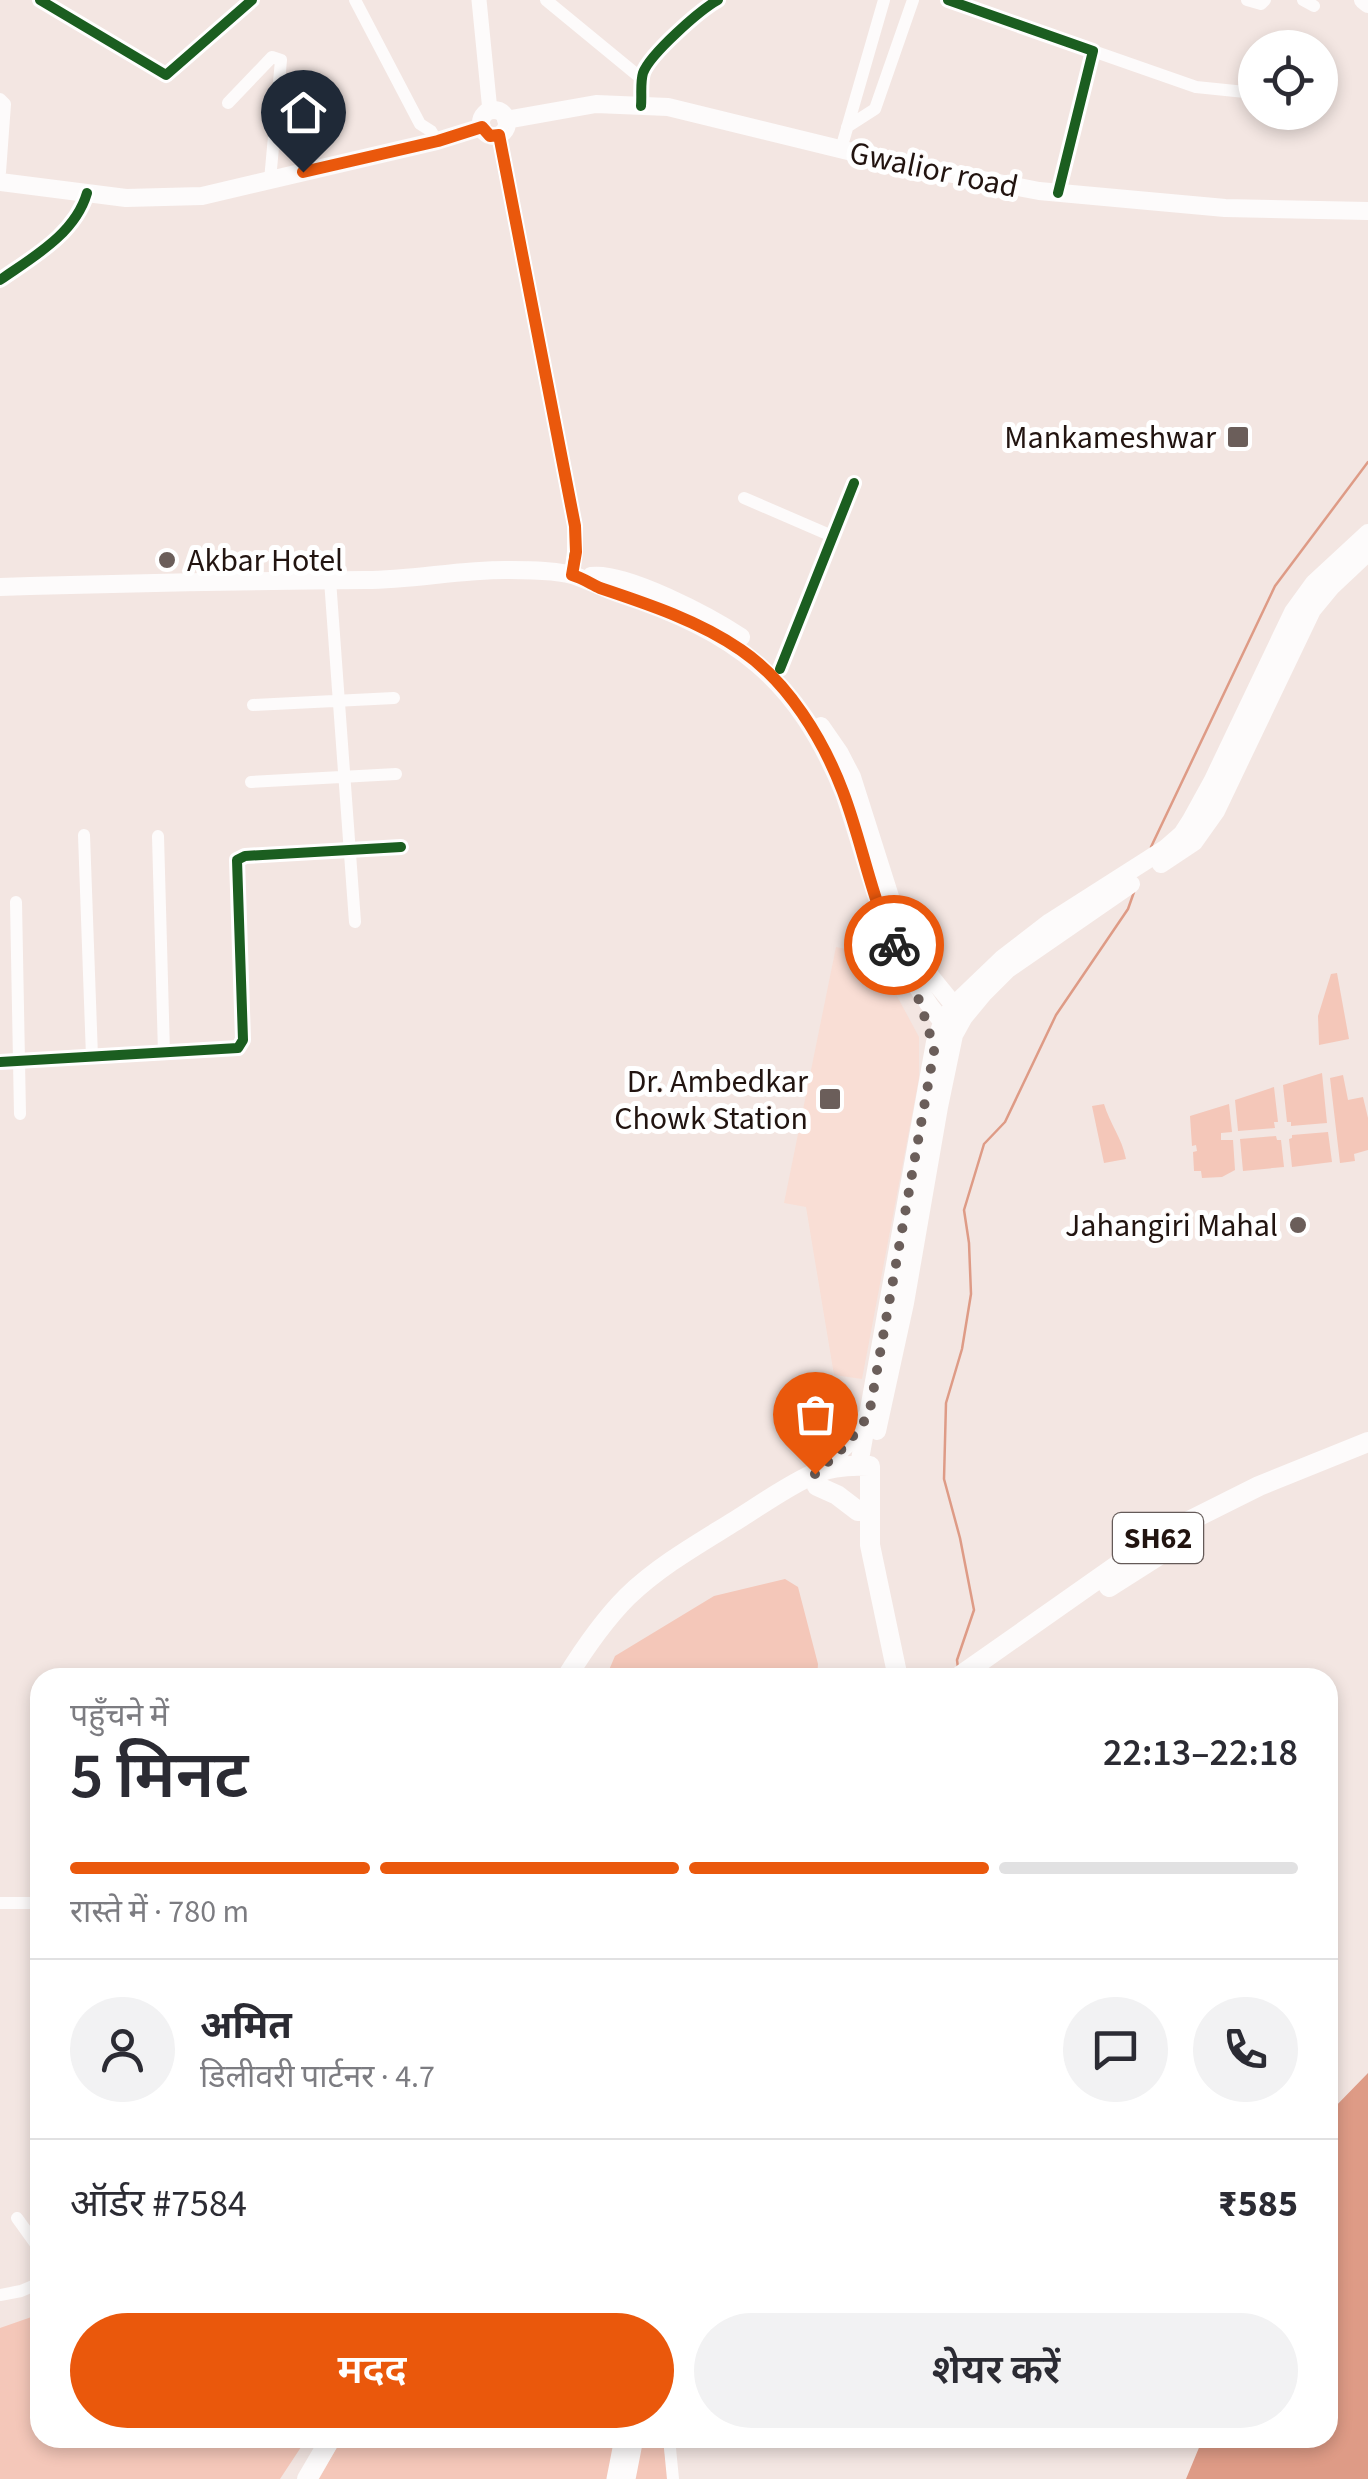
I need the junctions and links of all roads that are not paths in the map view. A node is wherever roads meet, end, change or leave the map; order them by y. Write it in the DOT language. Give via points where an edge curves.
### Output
graph roads {
  1 [pos="40,0"];
  2 [pos="252,0"];
  3 [pos="355,0"];
  4 [pos="479,0"];
  5 [pos="546,0"];
  6 [pos="718,0"];
  7 [pos="884,0"];
  8 [pos="913,0"];
  9 [pos="948,0"];
  10 [pos="1247,0"];
  11 [pos="1264,0"];
  12 [pos="1093,51"];
  13 [pos="642,79"];
  14 [pos="1238,91"];
  15 [pos="0,99"];
  16 [pos="228,103"];
  17 [pos="641,106"];
  18 [pos="494,123"];
  19 [pos="848,127"];
  20 [pos="438,141"];
  21 [pos="841,149"];
  22 [pos="0,172"];
  23 [pos="270,180"];
  24 [pos="0,182"];
  25 [pos="1058,192"];
  26 [pos="87,193"];
  27 [pos="1368,212"];
  28 [pos="3,275"];
  29 [pos="854,483"];
  30 [pos="744,498"];
  31 [pos="1368,534"];
  32 [pos="832,536"];
  33 [pos="1368,552"];
  34 [pos="576,576"];
  35 [pos="330,580"];
  36 [pos="0,587"];
  37 [pos="1315,594"];
  38 [pos="780,669"];
  39 [pos="394,698"];
  40 [pos="339,702"];
  41 [pos="253,705"];
  42 [pos="396,774"];
  43 [pos="344,777"];
  44 [pos="251,782"];
  45 [pos="84,835"];
  46 [pos="158,836"];
  47 [pos="401,848"];
  48 [pos="350,850"];
  49 [pos="16,902"];
  50 [pos="1076,914"];
  51 [pos="355,922"];
  52 [pos="910,974"];
  53 [pos="931,977"];
  54 [pos="982,977"];
  55 [pos="958,1012"];
  56 [pos="948,1029"];
  57 [pos="934,1051"];
  58 [pos="164,1053"];
  59 [pos="92,1057"];
  60 [pos="18,1061"];
  61 [pos="0,1062"];
  62 [pos="20,1114"];
  63 [pos="869,1415"];
  64 [pos="1368,1442"];
  65 [pos="1368,1452"];
  66 [pos="864,1472"];
  67 [pos="816,1480"];
  68 [pos="858,1510"];
  69 [pos="870,1545"];
  70 [pos="573,1668"];
  71 [pos="896,1668"];
  72 [pos="978,1668"];
  73 [pos="979,1668"];
  74 [pos="0,1902"];
  75 [pos="30,1903"];
  76 [pos="17,2218"];
  77 [pos="30,2236"];
  78 [pos="30,2287"];
  79 [pos="0,2296"];
  80 [pos="325,2448"];
  81 [pos="620,2448"];
  82 [pos="634,2448"];
  83 [pos="670,2448"];
  84 [pos="307,2479"];
  85 [pos="614,2479"];
  86 [pos="628,2479"];
  87 [pos="673,2479"];
  1 -- 2 [label="street" via="166,75"];
  3 -- 20 [label="street" via="420,124"];
  4 -- 18 [label="street"];
  5 -- 13 [label="street"];
  6 -- 13 [label="street" via="683,26"];
  7 -- 19 [label="street"];
  8 -- 19 [label="street" via="875,109"];
  9 -- 12 [label="street"];
  10 -- 11 [label="street"];
  12 -- 14 [label="street" via="1196,87"];
  12 -- 25 [label="street"];
  13 -- 17 [label="street"];
  15 -- 22 [label="street"];
  16 -- 23 [label="street" via="272,58 281,60"];
  17 -- 18 [label="main road, Gwalior road" via="596,104"];
  17 -- 21 [label="main road, Gwalior road"];
  18 -- 20 [label="main road, Gwalior road"];
  18 -- 34 [label="street" via="575,526"];
  19 -- 21 [label="street"];
  20 -- 23 [label="main road, Gwalior road"];
  21 -- 25 [label="main road, Gwalior road"];
  23 -- 26 [label="main road, Gwalior road" via="202,196"];
  24 -- 26 [label="main road, Gwalior road"];
  25 -- 27 [label="main road, Gwalior road" via="1225,208"];
  26 -- 28 [label="street" via="82,210 54,241"];
  29 -- 32 [label="street"];
  30 -- 32 [label="street"];
  31 -- 37 [label="main road" via="1327,569"];
  32 -- 38 [label="street"];
  33 -- 37 [label="main road"];
  34 -- 35 [label="main road" via="491,570"];
  34 -- 38 [label="main road" via="599,575 676,601 722,624"];
  34 -- 52 [label="main road" via="725,640 786,692 835,772 884,923"];
  35 -- 36 [label="main road"];
  35 -- 40 [label="street"];
  37 -- 50 [label="main road" via="1221,784 1216,811 1194,842"];
  38 -- 53 [label="main road" via="852,777 899,925"];
  39 -- 40 [label="street"];
  40 -- 41 [label="street"];
  40 -- 43 [label="street"];
  42 -- 43 [label="street"];
  43 -- 44 [label="street"];
  43 -- 48 [label="street"];
  45 -- 59 [label="street"];
  46 -- 58 [label="street"];
  47 -- 48 [label="street"];
  48 -- 51 [label="street"];
  48 -- 58 [label="street" via="236,860 241,1045"];
  49 -- 60 [label="street"];
  50 -- 54 [label="main road" via="1050,922"];
  50 -- 55 [label="main road"];
  52 -- 56 [label="main road"];
  52 -- 57 [label="main road"];
  53 -- 54 [label="main road" via="960,984"];
  53 -- 55 [label="main road"];
  54 -- 55 [label="main road"];
  55 -- 56 [label="main road"];
  56 -- 57 [label="main road"];
  56 -- 66 [label="main road" via="905,1303"];
  57 -- 63 [label="main road"];
  58 -- 59 [label="street"];
  59 -- 60 [label="street"];
  60 -- 61 [label="street"];
  60 -- 62 [label="street"];
  63 -- 66 [label="main road"];
  63 -- 67 [label="main road"];
  64 -- 72 [label="main road, SH62" via="1159,1536"];
  65 -- 73 [label="main road, SH62" via="1217,1519"];
  66 -- 67 [label="main road"];
  66 -- 68 [label="main road"];
  66 -- 69 [label="main road"];
  67 -- 68 [label="main road"];
  67 -- 70 [label="main road" via="615,1610"];
  68 -- 69 [label="main road"];
  69 -- 71 [label="main road"];
  74 -- 75 [label="street"];
  76 -- 77 [label="street"];
  78 -- 79 [label="street"];
  80 -- 84 [label="main road"];
  81 -- 85 [label="street"];
  82 -- 86 [label="street"];
  83 -- 87 [label="street"];
}
